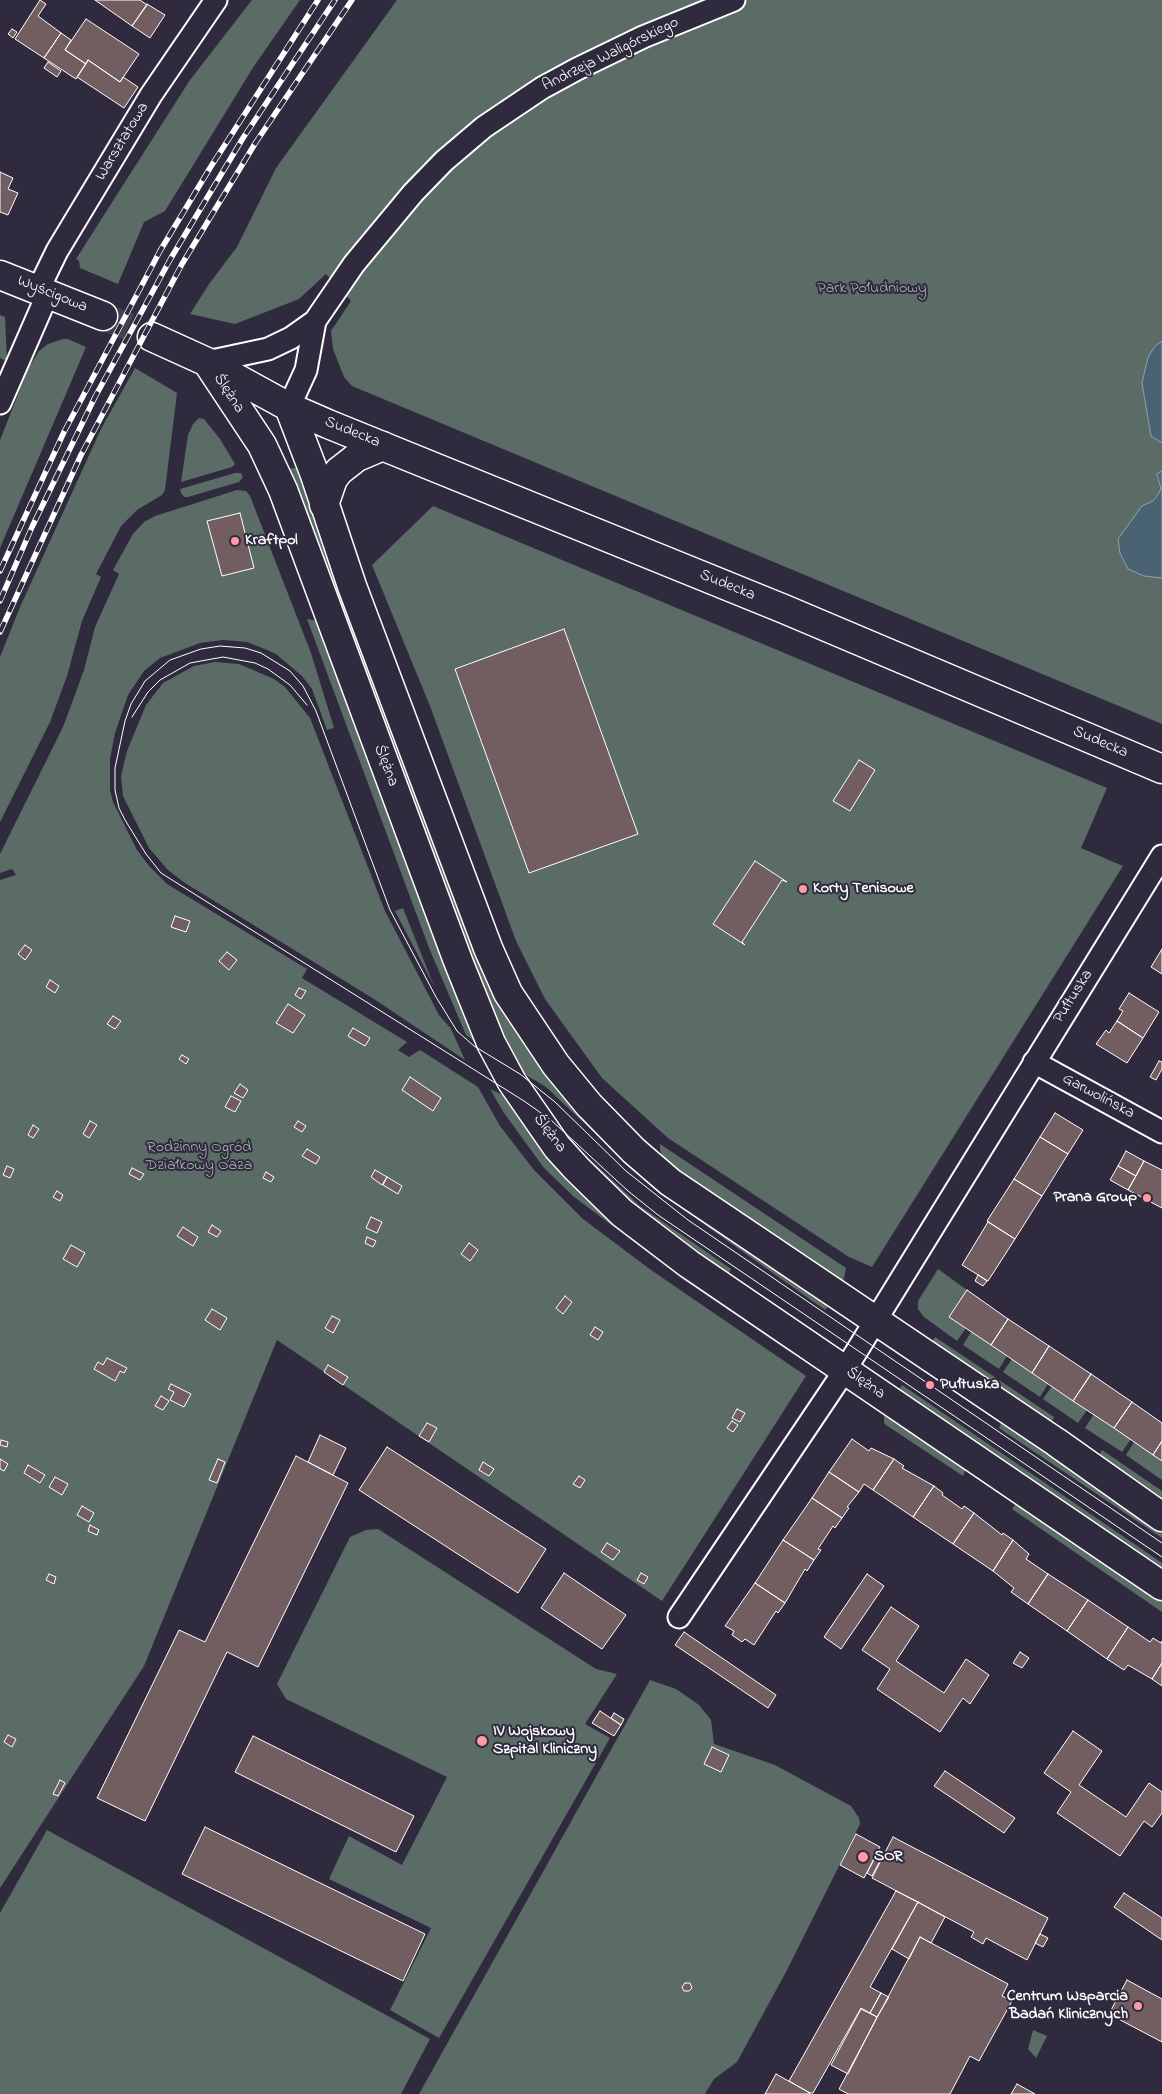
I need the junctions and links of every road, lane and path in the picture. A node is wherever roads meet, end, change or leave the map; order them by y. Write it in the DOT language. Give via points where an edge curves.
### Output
graph roads {
  1 [pos="216,0"];
  2 [pos="734,0"];
  3 [pos="0,275"];
  4 [pos="43,292"];
  5 [pos="103,316"];
  6 [pos="315,321"];
  7 [pos="152,337"];
  8 [pos="207,362"];
  9 [pos="0,403"];
  10 [pos="290,407"];
  11 [pos="383,446"];
  12 [pos="324,504"];
  13 [pos="1162,769"];
  14 [pos="1162,856"];
  15 [pos="1034,1062"];
  16 [pos="1162,1132"];
  17 [pos="874,1321"];
  18 [pos="845,1370"];
  19 [pos="1162,1517"];
  20 [pos="1162,1586"];
  21 [pos="679,1617"];
  1 -- 4 [label="street, Warsztatowa" via="151,96 57,251"];
  2 -- 6 [label="street, Andrzeja Waligórskiego" via="643,37 576,69 484,127 413,193 354,264"];
  3 -- 4 [label="main road, Wyścigowa"];
  4 -- 5 [label="main road, Wyścigowa"];
  4 -- 9 [label="street, Warsztatowa"];
  6 -- 8 [label="street, Andrzeja Waligórskiego" via="268,349"];
  6 -- 10 [label="street, Andrzeja Waligórskiego" via="306,370"];
  7 -- 8 [label="main road"];
  8 -- 10 [label="main road, Ślężna"];
  8 -- 18 [label="main road, Ślężna" via="262,445 283,490 458,960 491,1043 512,1082 577,1169 622,1213 689,1264"];
  10 -- 11 [label="main road, Sudecka"];
  10 -- 12 [label="main road, Ślężna"];
  11 -- 12 [label="main road" via="357,457 339,471"];
  11 -- 13 [label="main road, Sudecka" via="784,609"];
  12 -- 17 [label="main road, Ślężna" via="355,595 498,972 508,993 556,1065 621,1138 670,1182"];
  14 -- 15 [label="street, Pułtuska"];
  15 -- 16 [label="street, Garwolińska"];
  15 -- 17 [label="street, Pułtuska"];
  17 -- 18 [label="street, Pułtuska"];
  17 -- 19 [label="main road, Ślężna"];
  18 -- 20 [label="main road, Ślężna"];
  18 -- 21 [label="street, Pułtuska"];
}
